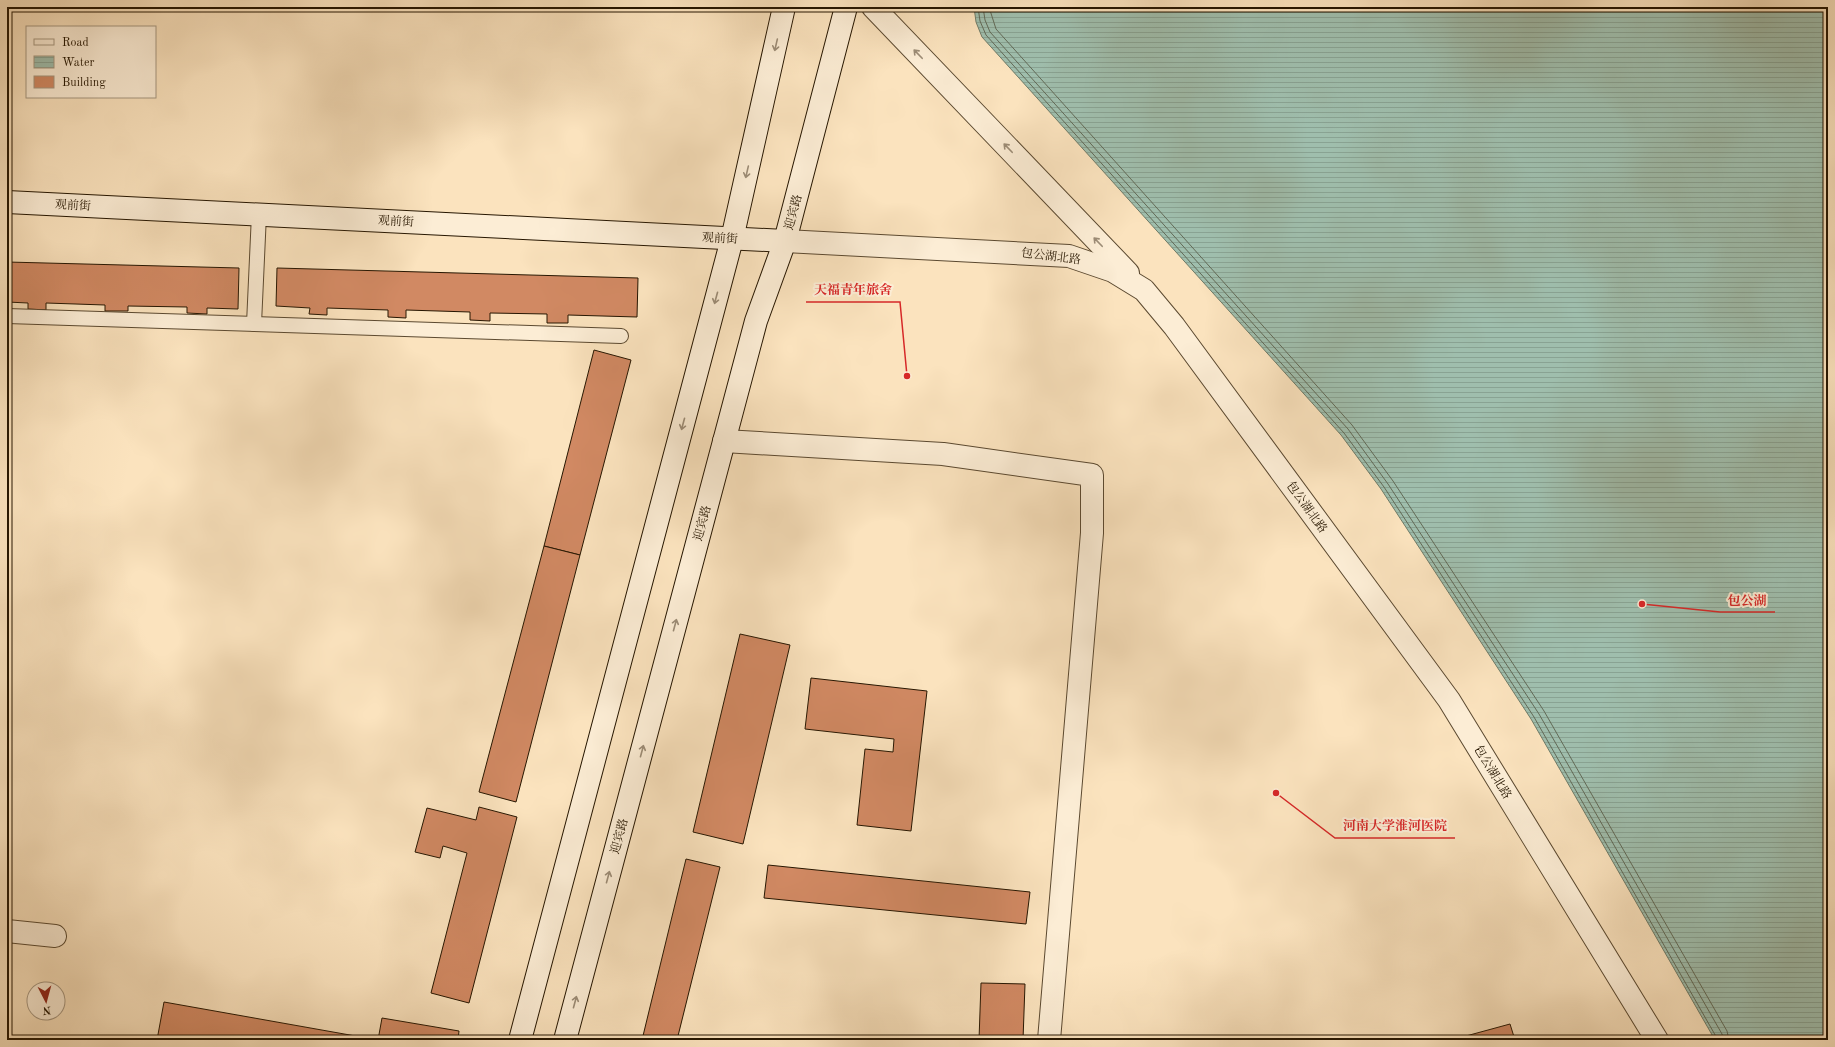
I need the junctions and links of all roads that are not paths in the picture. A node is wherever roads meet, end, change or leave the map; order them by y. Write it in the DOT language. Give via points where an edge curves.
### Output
graph roads {
  1 [pos="784,7"];
  2 [pos="846,7"];
  3 [pos="873,7"];
  4 [pos="7,202"];
  5 [pos="259,214"];
  6 [pos="732,239"];
  7 [pos="785,241"];
  8 [pos="1144,290"];
  9 [pos="7,316"];
  10 [pos="254,324"];
  11 [pos="622,336"];
  12 [pos="724,441"];
  13 [pos="7,931"];
  14 [pos="55,936"];
  15 [pos="520,1040"];
  16 [pos="565,1040"];
  17 [pos="1049,1040"];
  18 [pos="1657,1040"];
  1 -- 6 [label="street, one-way"];
  2 -- 7 [label="street, 迎宾路"];
  8 -- 3 [label="street, one-way"];
  4 -- 5 [label="street, 观前街"];
  5 -- 6 [label="street, 观前街"];
  5 -- 10 [label="lane"];
  6 -- 7 [label="street, 观前街"];
  6 -- 15 [label="street, one-way"];
  7 -- 8 [label="street, 包公湖北路" via="1069,256 1113,271"];
  7 -- 12 [label="street, 迎宾路" via="756,321"];
  8 -- 18 [label="street, 包公湖北路" via="1179,333 1449,700"];
  9 -- 10 [label="lane"];
  10 -- 11 [label="lane"];
  16 -- 12 [label="street, 迎宾路, one-way"];
  12 -- 17 [label="street" via="943,454 1092,475 1092,533"];
  13 -- 14 [label="street"];
}
